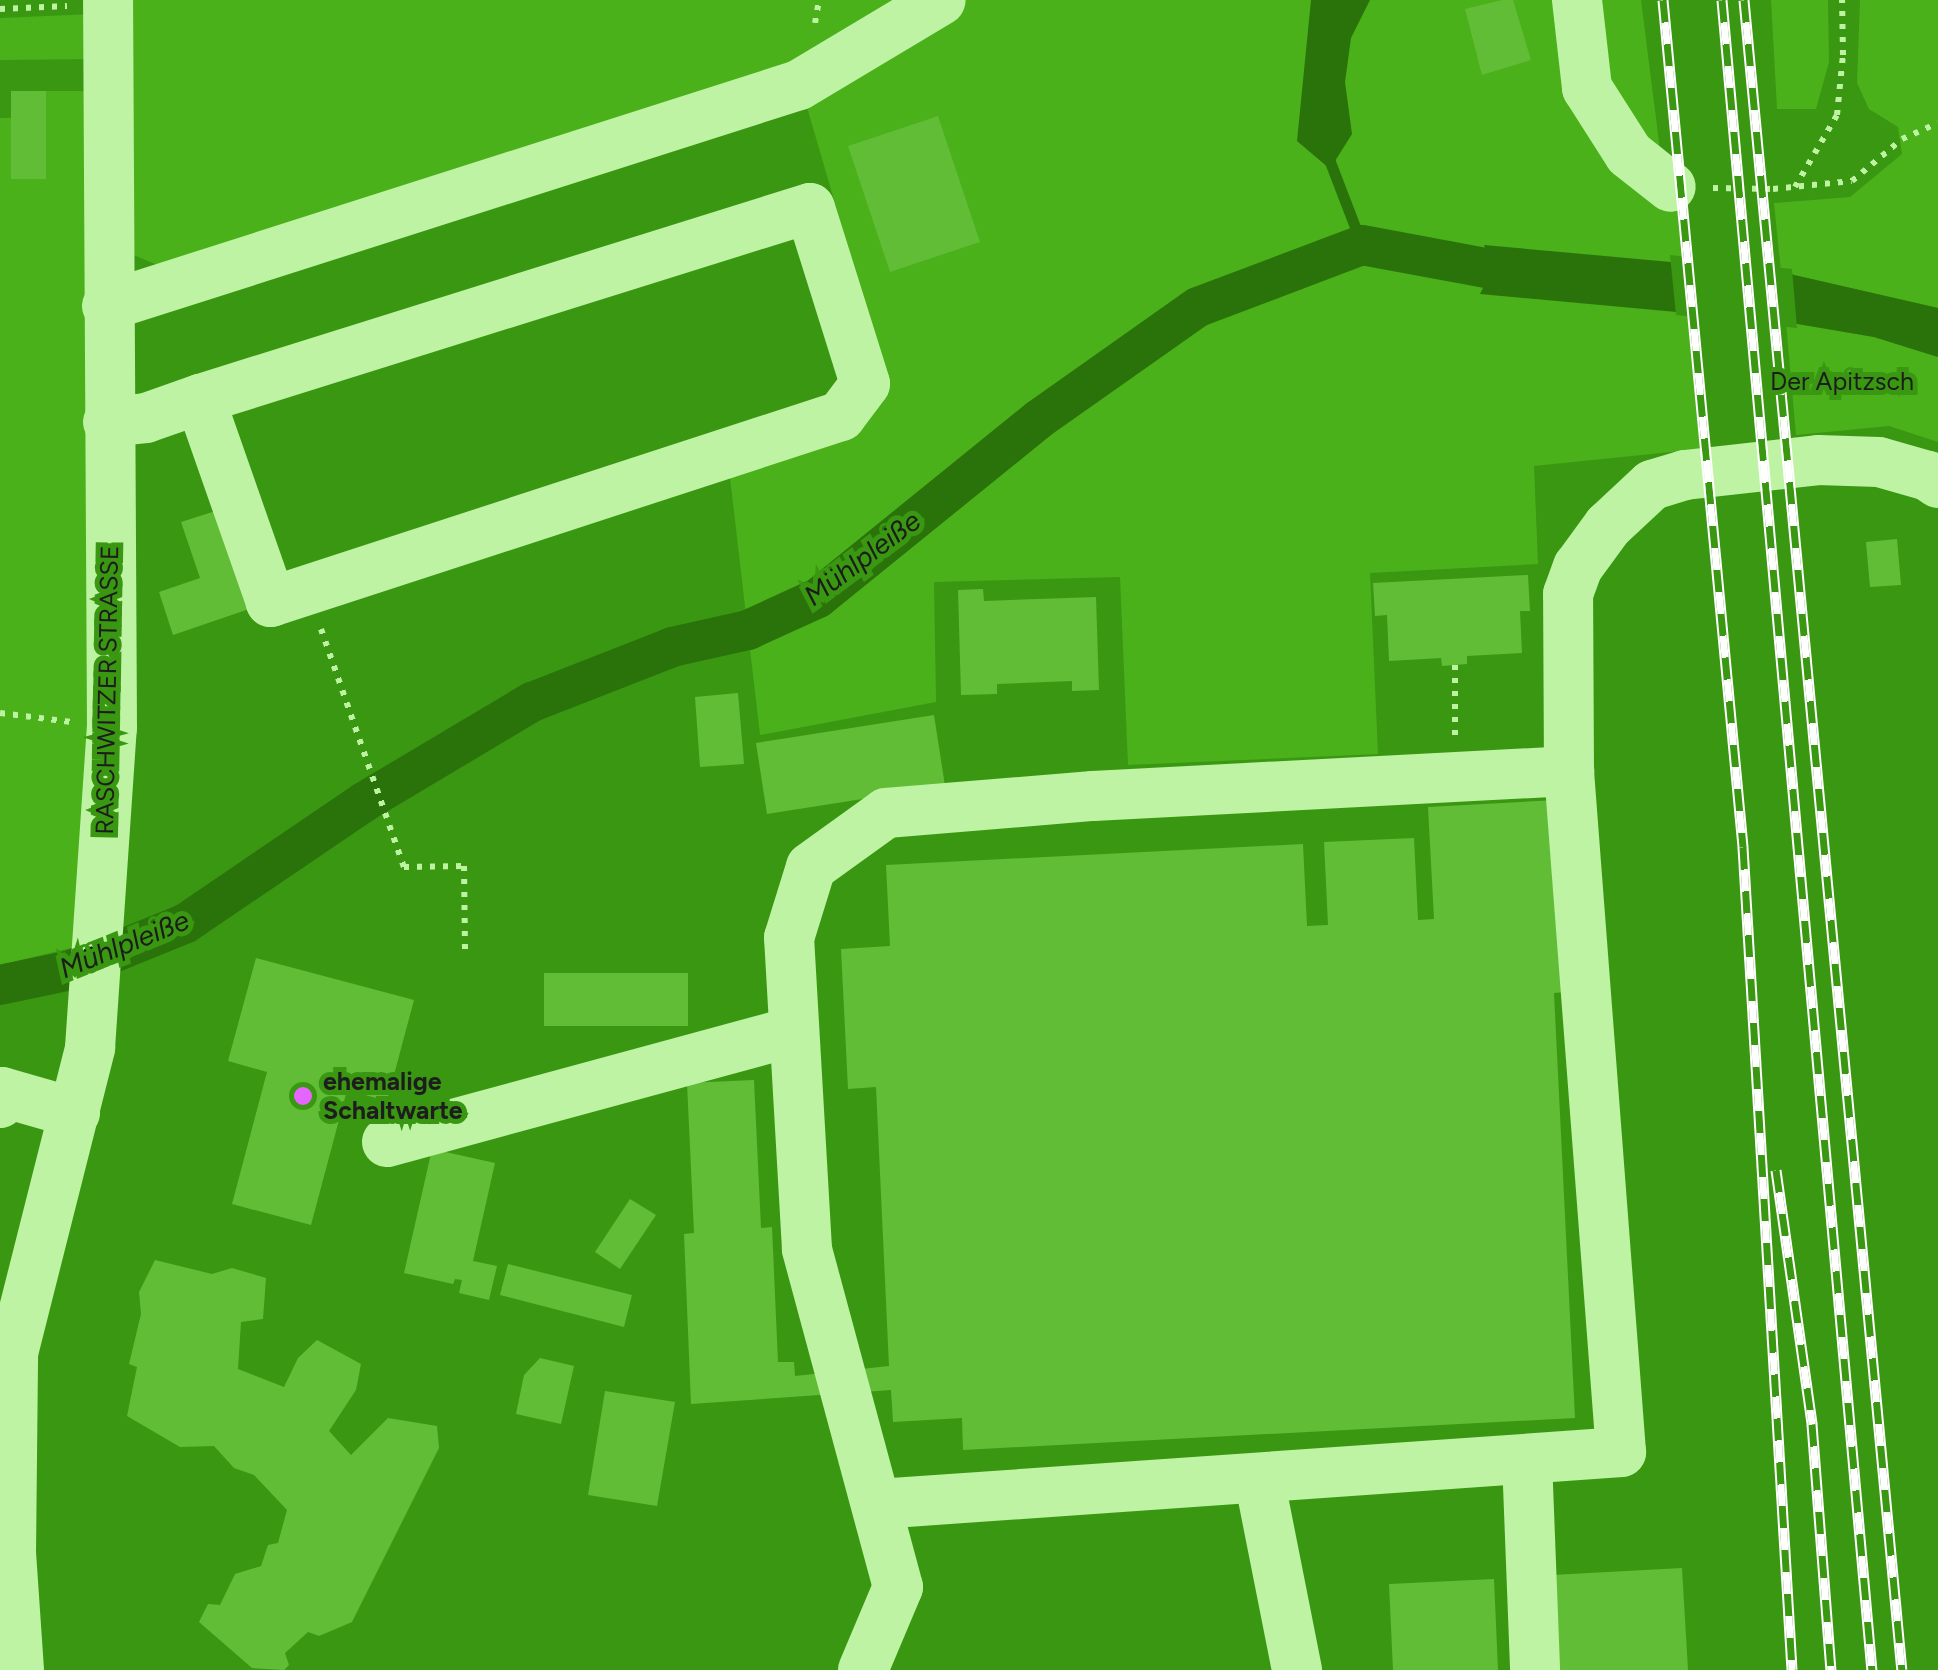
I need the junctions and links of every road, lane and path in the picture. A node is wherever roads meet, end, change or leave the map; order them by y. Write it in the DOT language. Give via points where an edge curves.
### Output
graph roads {
  1 [pos="819,0"];
  2 [pos="940,0"];
  3 [pos="1577,0"];
  4 [pos="1842,0"];
  5 [pos="108,2"];
  6 [pos="0,9"];
  7 [pos="815,26"];
  8 [pos="1938,123"];
  9 [pos="1671,187"];
  10 [pos="1795,188"];
  11 [pos="108,306"];
  12 [pos="200,399"];
  13 [pos="108,422"];
  14 [pos="1938,483"];
  15 [pos="308,590"];
  16 [pos="1454,665"];
  17 [pos="0,713"];
  18 [pos="112,728"];
  19 [pos="1570,771"];
  20 [pos="1456,777"];
  21 [pos="465,950"];
  22 [pos="792,1032"];
  23 [pos="0,1103"];
  24 [pos="75,1113"];
  25 [pos="387,1142"];
  26 [pos="1527,1458"];
  27 [pos="1259,1478"];
  28 [pos="878,1504"];
  29 [pos="19,1670"];
  30 [pos="863,1670"];
  31 [pos="1297,1670"];
  32 [pos="1535,1670"];
  1 -- 7 [label="path"];
  2 -- 11 [label="street" via="800,85"];
  3 -- 9 [label="street" via="1587,88 1629,154"];
  4 -- 10 [label="path" via="1837,116"];
  5 -- 6 [label="path"];
  5 -- 11 [label="street, RASCHWITZER STRASSE"];
  8 -- 10 [label="path" via="1902,139 1852,180"];
  9 -- 10 [label="path"];
  11 -- 13 [label="street, RASCHWITZER STRASSE"];
  12 -- 13 [label="street" via="146,418"];
  12 -- 15 [label="street" via="271,602"];
  12 -- 15 [label="street" via="810,208 864,384 841,416"];
  13 -- 18 [label="street, RASCHWITZER STRASSE"];
  14 -- 19 [label="street" via="1879,462 1818,460 1684,475 1652,485 1608,526 1578,567 1568,594"];
  15 -- 21 [label="path" via="404,867 464,866"];
  16 -- 20 [label="path"];
  17 -- 18 [label="path"];
  18 -- 24 [label="street, RASCHWITZER STRASSE" via="94,1011"];
  19 -- 20 [label="street"];
  19 -- 26 [label="street" via="1621,1452"];
  20 -- 22 [label="street" via="886,813 811,866 789,938"];
  22 -- 25 [label="street"];
  22 -- 28 [label="street" via="806,1249"];
  23 -- 24 [label="street" via="2,1092"];
  24 -- 29 [label="street, RASCHWITZER STRASSE" via="39,1293 14,1353 12,1554"];
  26 -- 27 [label="street"];
  26 -- 32 [label="street"];
  27 -- 28 [label="street"];
  27 -- 31 [label="street"];
  28 -- 30 [label="street" via="898,1586"];
}
